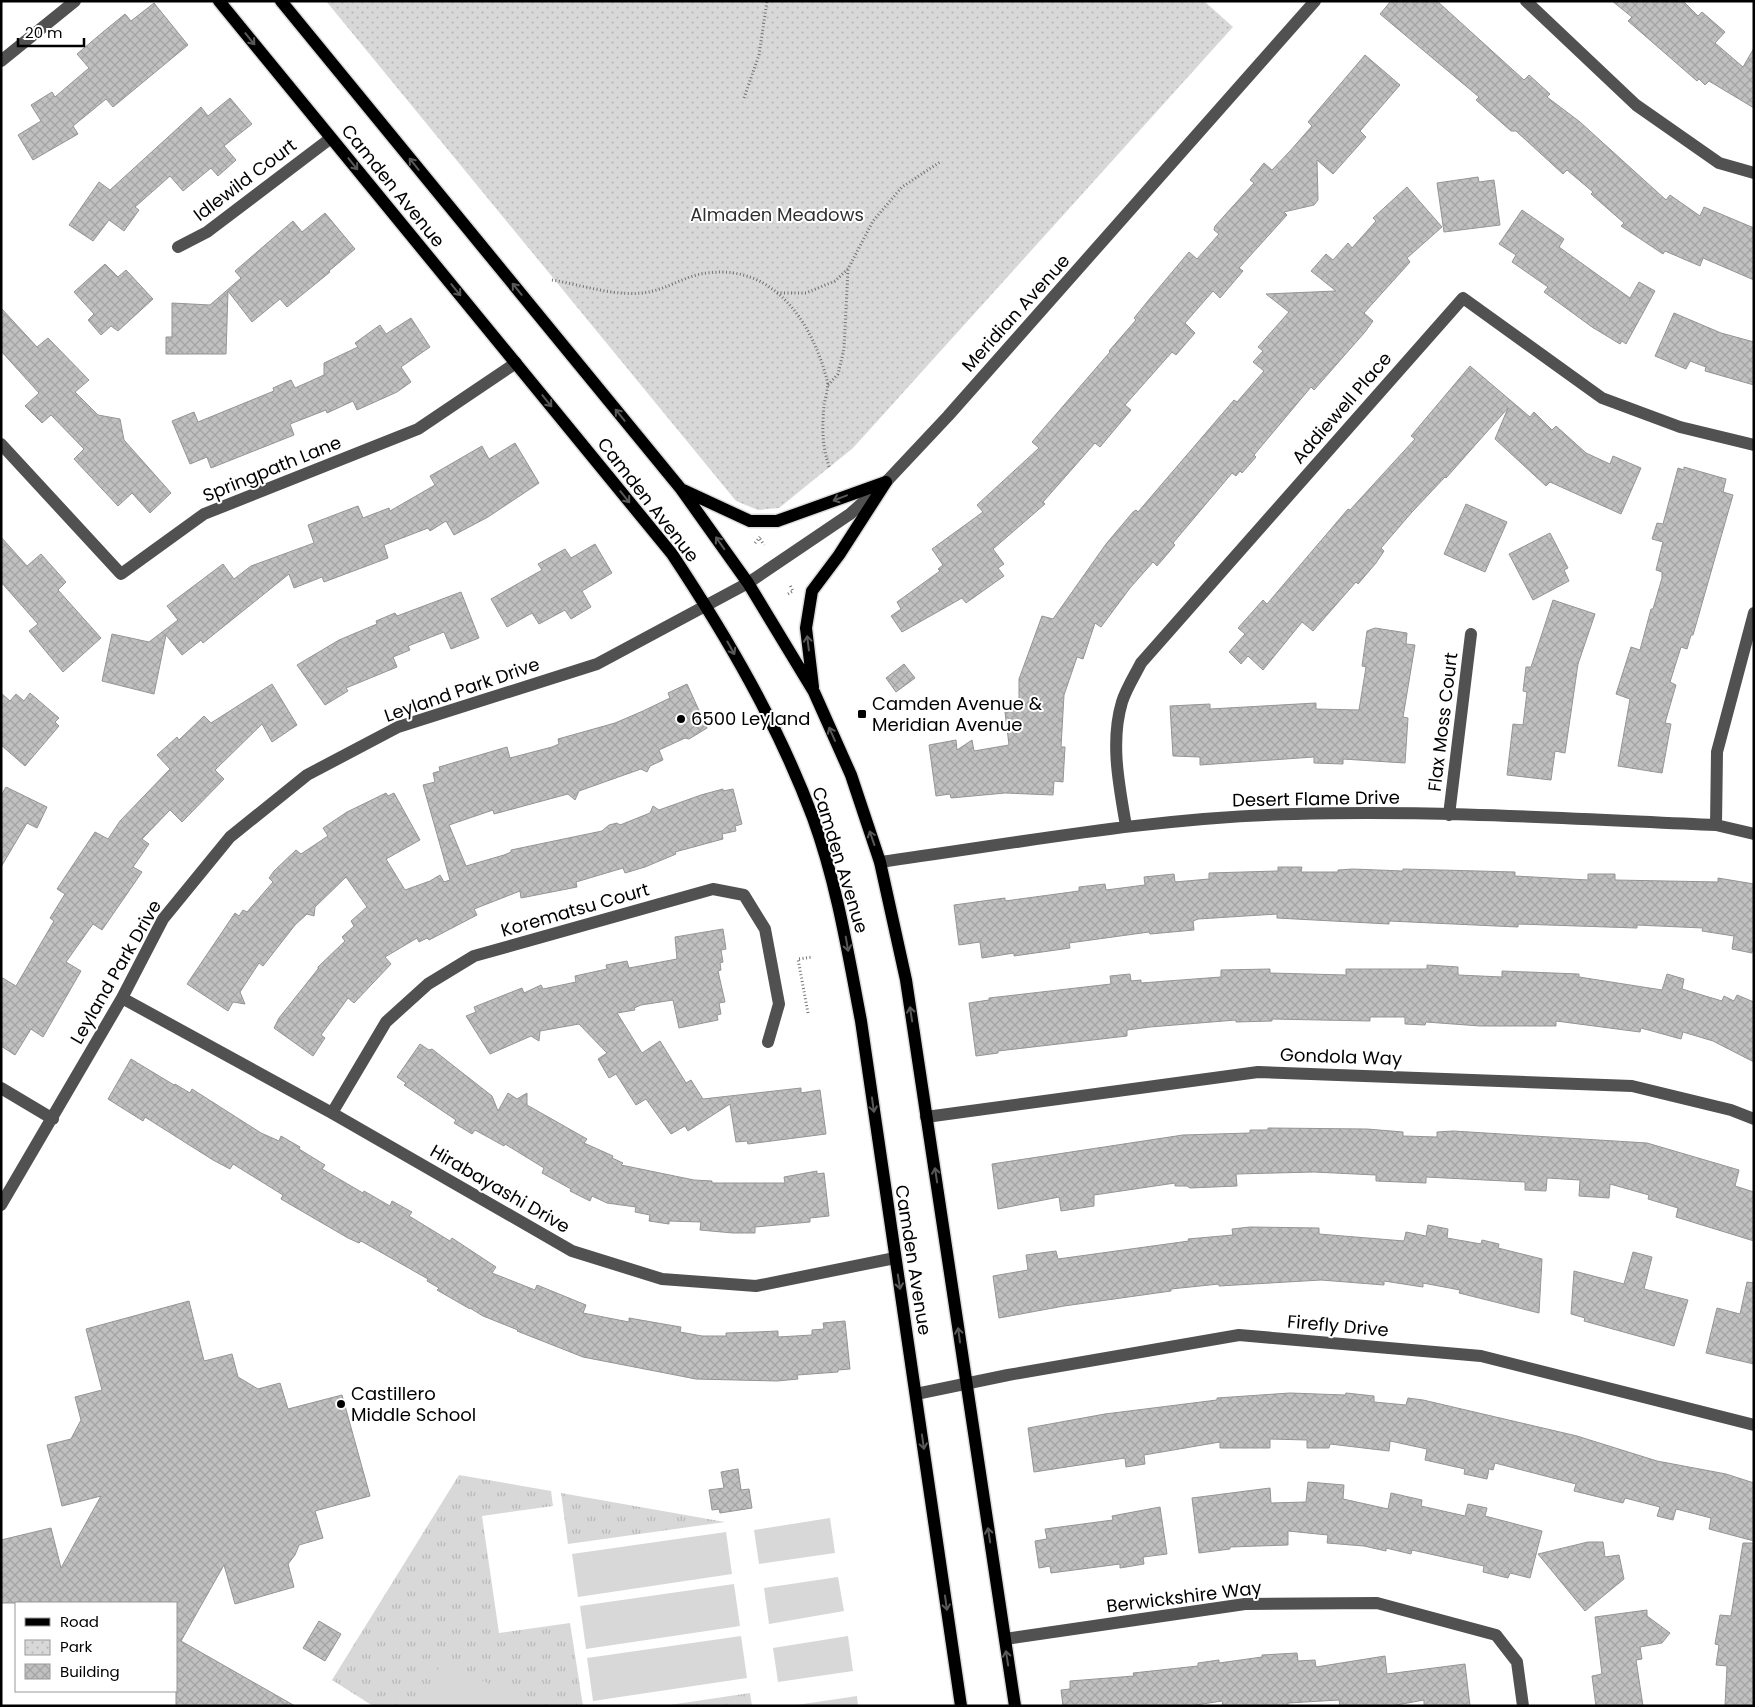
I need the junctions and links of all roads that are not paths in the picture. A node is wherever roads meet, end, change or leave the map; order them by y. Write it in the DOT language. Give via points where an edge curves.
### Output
graph roads {
  1 [pos="75,1"];
  2 [pos="219,1"];
  3 [pos="281,1"];
  4 [pos="1315,1"];
  5 [pos="1526,1"];
  6 [pos="1,61"];
  7 [pos="331,138"];
  8 [pos="1754,173"];
  9 [pos="178,247"];
  10 [pos="516,364"];
  11 [pos="1,444"];
  12 [pos="1754,445"];
  13 [pos="886,482"];
  14 [pos="681,489"];
  15 [pos="748,583"];
  16 [pos="706,606"];
  17 [pos="1754,613"];
  18 [pos="1471,634"];
  19 [pos="814,692"];
  20 [pos="1449,814"];
  21 [pos="1716,825"];
  22 [pos="1126,826"];
  23 [pos="1754,834"];
  24 [pos="880,862"];
  25 [pos="122,998"];
  26 [pos="768,1042"];
  27 [pos="1,1088"];
  28 [pos="332,1113"];
  29 [pos="926,1117"];
  30 [pos="53,1119"];
  31 [pos="1754,1119"];
  32 [pos="1,1206"];
  33 [pos="895,1258"];
  34 [pos="966,1384"];
  35 [pos="916,1394"];
  36 [pos="1754,1425"];
  37 [pos="1004,1639"];
  38 [pos="961,1706"];
  39 [pos="1015,1706"];
  40 [pos="1524,1706"];
  1 -- 6 [label="street"];
  2 -- 7 [label="main road, Camden Avenue, one-way"];
  14 -- 3 [label="main road, Camden Avenue, one-way"];
  4 -- 13 [label="street, Meridian Avenue"];
  5 -- 8 [label="street" via="1636,105 1719,164"];
  7 -- 9 [label="street, Idlewild Court" via="207,232"];
  7 -- 10 [label="main road, Camden Avenue, one-way"];
  10 -- 11 [label="street, Springpath Lane" via="418,429 204,514 121,574"];
  10 -- 16 [label="main road, Camden Avenue, one-way" via="672,554"];
  12 -- 22 [label="street, Addiewell Place" via="1680,427 1602,398 1463,298 1141,663 1122,702 1115,741"];
  13 -- 14 [label="main road, one-way" via="777,521 750,521"];
  13 -- 15 [label="street, Meridian Avenue" via="850,514"];
  19 -- 13 [label="main road, one-way" via="806,628 812,591"];
  15 -- 14 [label="main road, Camden Avenue, one-way"];
  15 -- 16 [label="street, Meridian Avenue"];
  15 -- 19 [label="main road, Camden Avenue"];
  16 -- 25 [label="street, Leyland Park Drive" via="597,664 398,727 307,774 230,837 163,919"];
  16 -- 33 [label="main road, Camden Avenue, one-way" via="775,728 813,819 841,914 861,1022"];
  17 -- 21 [label="street" via="1717,752"];
  18 -- 20 [label="street, Flax Moss Court"];
  24 -- 19 [label="main road, Camden Avenue, one-way" via="851,776"];
  20 -- 21 [label="street, Desert Flame Drive"];
  20 -- 22 [label="street, Desert Flame Drive" via="1294,814"];
  21 -- 23 [label="street, Desert Flame Drive"];
  22 -- 24 [label="street, Desert Flame Drive"];
  29 -- 24 [label="main road, Camden Avenue, one-way" via="906,980"];
  25 -- 28 [label="street, Hirabayashi Drive"];
  25 -- 30 [label="street, Leyland Park Drive"];
  26 -- 28 [label="street, Korematsu Court" via="779,1004 765,929 744,895 713,889 474,956 428,984 386,1022"];
  27 -- 30 [label="street"];
  28 -- 33 [label="street, Hirabayashi Drive" via="572,1251 662,1279 756,1286"];
  29 -- 31 [label="street, Gondola Way" via="1258,1072 1632,1086 1731,1110"];
  34 -- 29 [label="main road, Camden Avenue, one-way"];
  30 -- 32 [label="street, Leyland Park Drive"];
  33 -- 35 [label="main road, Camden Avenue, one-way"];
  34 -- 35 [label="street, Firefly Drive"];
  34 -- 36 [label="street, Firefly Drive" via="1239,1335 1481,1356"];
  37 -- 34 [label="main road, Camden Avenue, one-way"];
  35 -- 38 [label="main road, Camden Avenue, one-way"];
  39 -- 37 [label="main road, Camden Avenue, one-way"];
  37 -- 40 [label="street, Berwickshire Way" via="1245,1604 1377,1603 1496,1635 1517,1662"];
}
